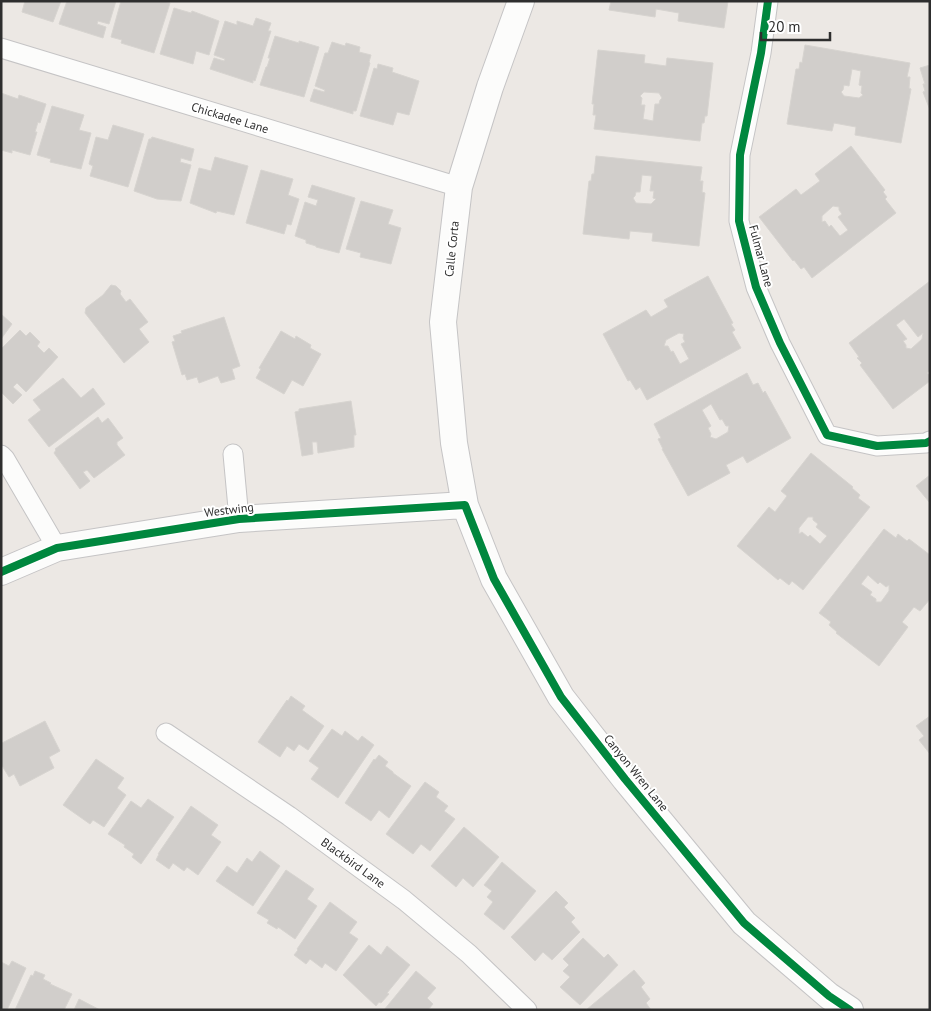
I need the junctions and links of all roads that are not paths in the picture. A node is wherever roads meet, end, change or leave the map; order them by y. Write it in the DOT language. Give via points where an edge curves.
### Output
graph roads {
  1 [pos="521,1"];
  2 [pos="768,1"];
  3 [pos="1,48"];
  4 [pos="459,187"];
  5 [pos="928,442"];
  6 [pos="1,454"];
  7 [pos="233,454"];
  8 [pos="465,505"];
  9 [pos="239,519"];
  10 [pos="57,548"];
  11 [pos="1,572"];
  12 [pos="166,733"];
  13 [pos="527,1010"];
  14 [pos="850,1010"];
  1 -- 4 [label="street, Calle Corta"];
  2 -- 5 [label="street, Fulmar Lane" via="740,155 739,221 756,287 780,343 827,435 877,446"];
  3 -- 4 [label="street, Chickadee Lane"];
  4 -- 8 [label="street, Calle Corta" via="444,322 454,443"];
  6 -- 10 [label="street"];
  7 -- 9 [label="street"];
  8 -- 9 [label="street, Westwing"];
  8 -- 14 [label="street, Canyon Wren Lane" via="494,579 561,697 744,923 829,996"];
  9 -- 10 [label="street, Westwing"];
  10 -- 11 [label="street, Westwing"];
  12 -- 13 [label="street, Blackbird Lane" via="289,816 404,900 469,954"];
}
